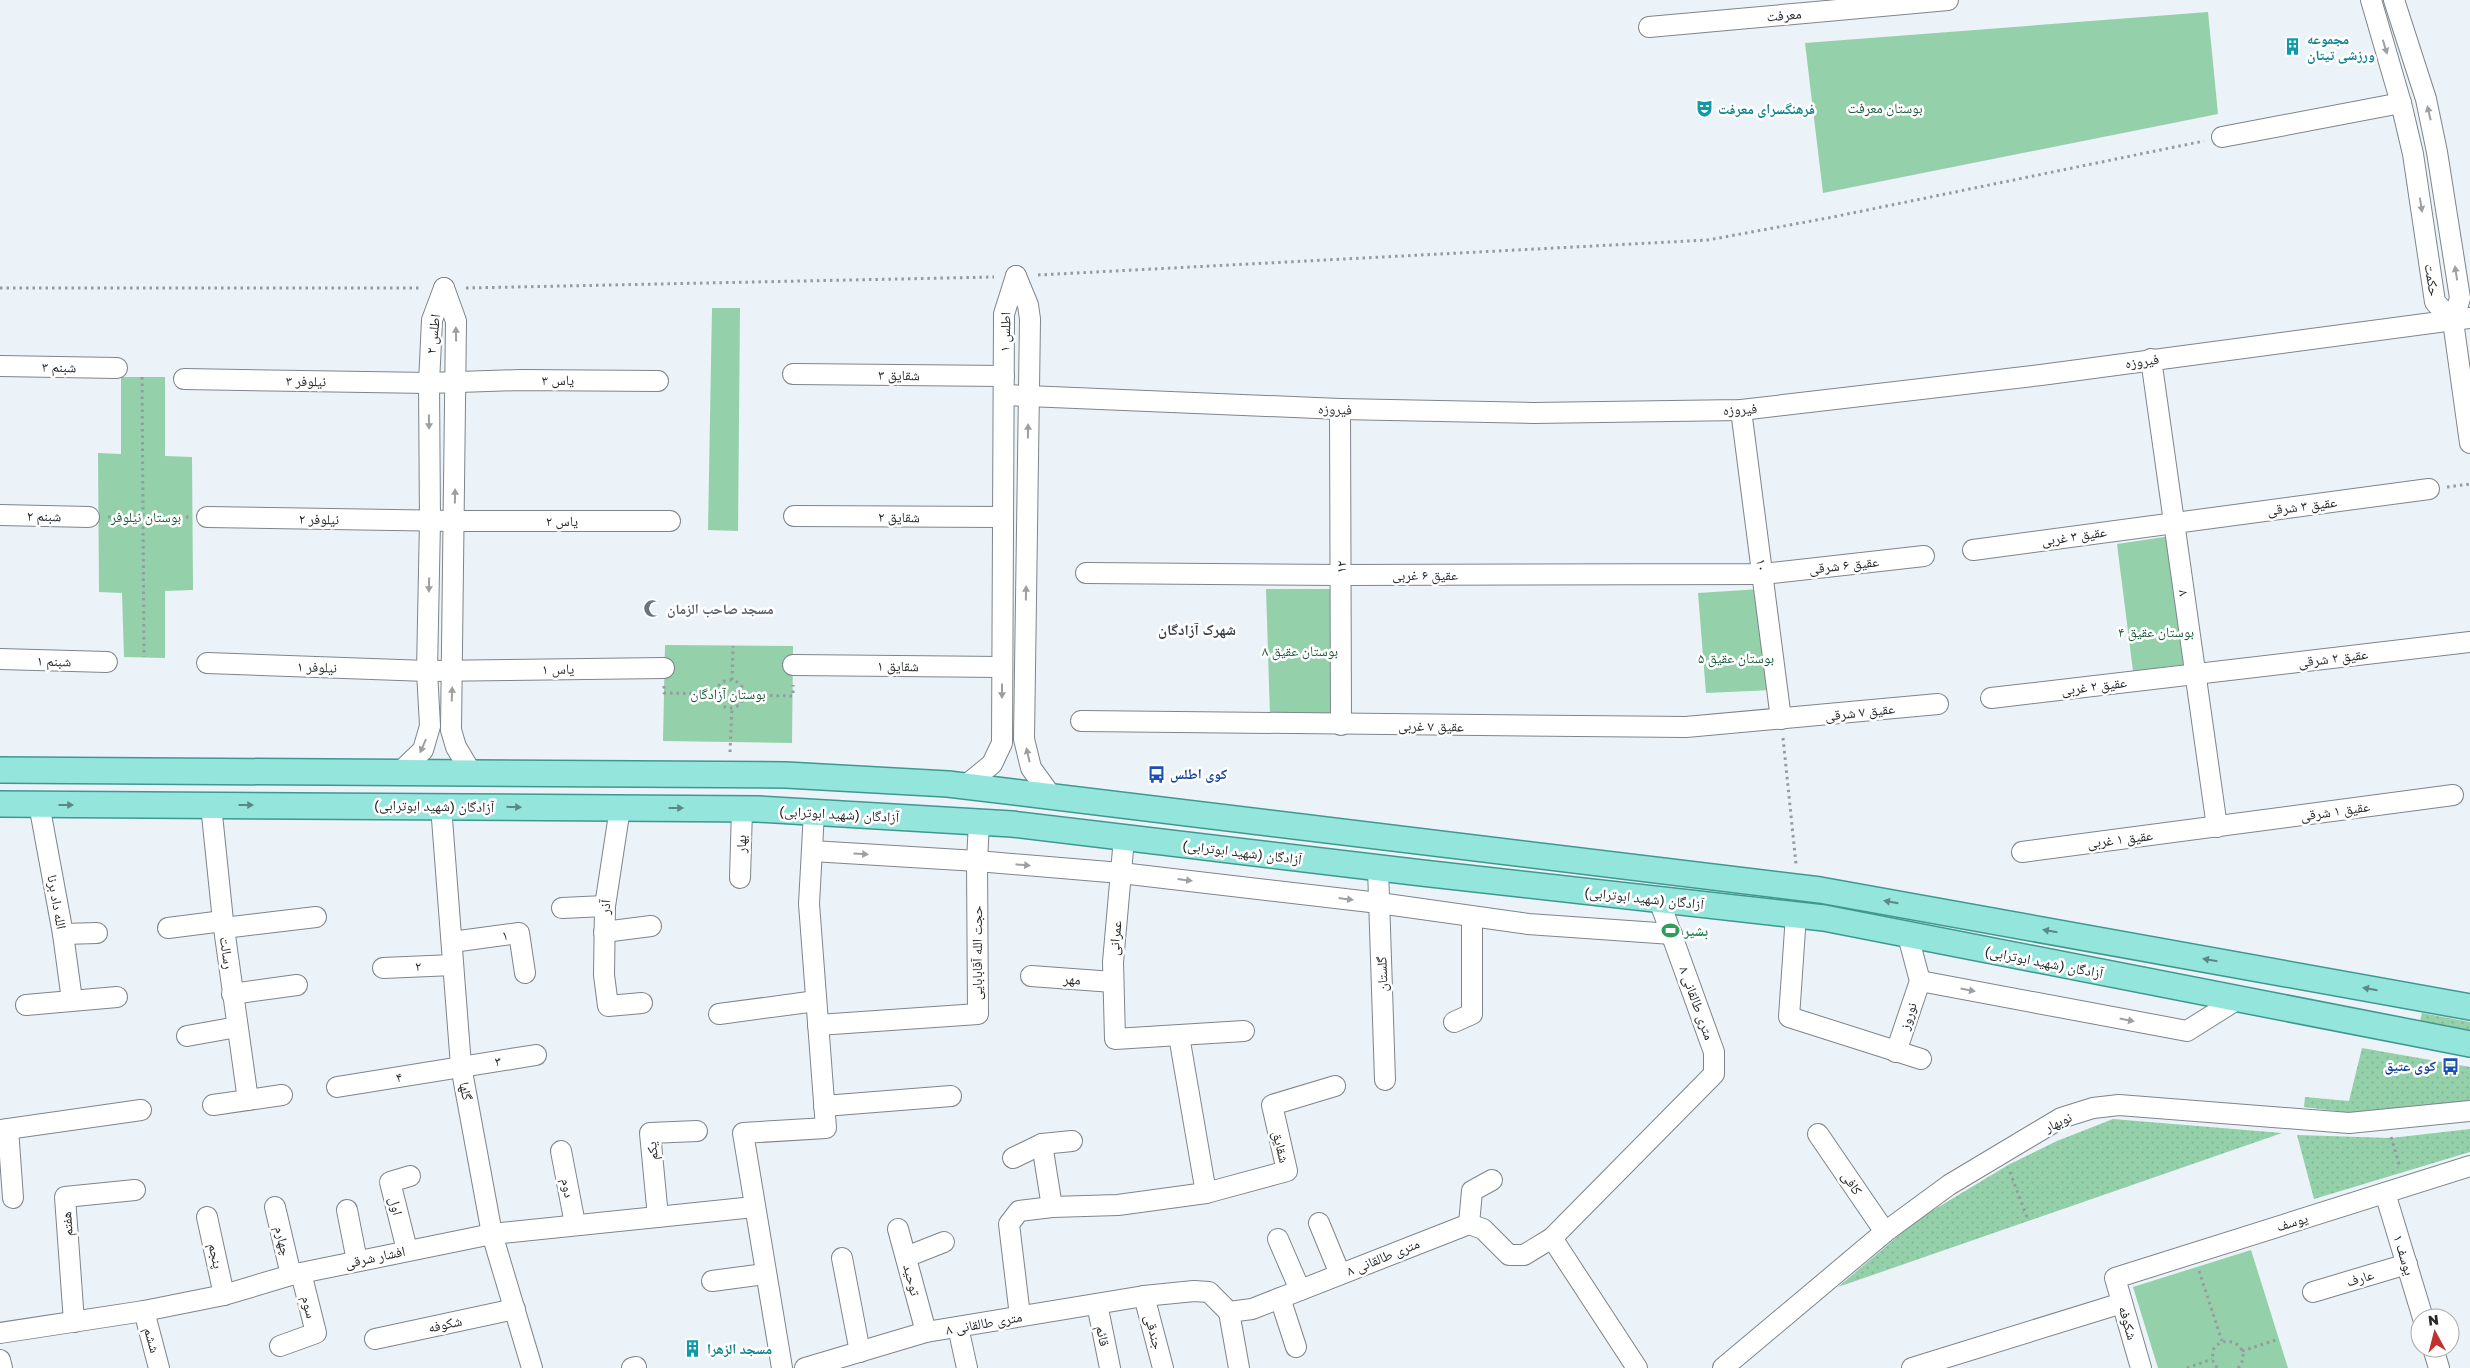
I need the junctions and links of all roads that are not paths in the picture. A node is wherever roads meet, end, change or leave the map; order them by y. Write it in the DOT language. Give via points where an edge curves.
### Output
graph roads {
  1 [pos="1948,0"];
  2 [pos="2371,0"];
  3 [pos="2394,0"];
  4 [pos="1649,27"];
  5 [pos="2401,103"];
  6 [pos="2222,137"];
  7 [pos="2462,319"];
  8 [pos="2151,359"];
  9 [pos="0,366"];
  10 [pos="117,368"];
  11 [pos="793,374"];
  12 [pos="184,379"];
  13 [pos="658,381"];
  14 [pos="429,383"];
  15 [pos="457,383"];
  16 [pos="1004,386"];
  17 [pos="1029,396"];
  18 [pos="1340,409"];
  19 [pos="1741,410"];
  20 [pos="2470,442"];
  21 [pos="2429,489"];
  22 [pos="0,515"];
  23 [pos="794,516"];
  24 [pos="89,517"];
  25 [pos="207,517"];
  26 [pos="1003,518"];
  27 [pos="430,521"];
  28 [pos="670,521"];
  29 [pos="455,522"];
  30 [pos="2174,522"];
  31 [pos="1973,550"];
  32 [pos="1924,556"];
  33 [pos="1086,573"];
  34 [pos="1763,574"];
  35 [pos="1341,576"];
  36 [pos="2470,642"];
  37 [pos="0,659"];
  38 [pos="107,662"];
  39 [pos="207,663"];
  40 [pos="794,665"];
  41 [pos="1002,667"];
  42 [pos="664,668"];
  43 [pos="427,671"];
  44 [pos="452,671"];
  45 [pos="2196,673"];
  46 [pos="1992,698"];
  47 [pos="1938,704"];
  48 [pos="1781,719"];
  49 [pos="1081,721"];
  50 [pos="1341,725"];
  51 [pos="0,770"];
  52 [pos="400,772"];
  53 [pos="471,772"];
  54 [pos="757,775"];
  55 [pos="965,786"];
  56 [pos="2453,796"];
  57 [pos="1052,797"];
  58 [pos="0,804"];
  59 [pos="39,804"];
  60 [pos="211,805"];
  61 [pos="441,806"];
  62 [pos="620,808"];
  63 [pos="750,809"];
  64 [pos="814,812"];
  65 [pos="979,822"];
  66 [pos="2217,827"];
  67 [pos="1124,838"];
  68 [pos="812,851"];
  69 [pos="2022,852"];
  70 [pos="977,861"];
  71 [pos="1378,868"];
  72 [pos="1121,873"];
  73 [pos="740,878"];
  74 [pos="1659,900"];
  75 [pos="1379,903"];
  76 [pos="605,906"];
  77 [pos="562,908"];
  78 [pos="1796,915"];
  79 [pos="316,916"];
  80 [pos="1472,917"];
  81 [pos="223,924"];
  82 [pos="651,926"];
  83 [pos="168,928"];
  84 [pos="604,932"];
  85 [pos="97,933"];
  86 [pos="63,934"];
  87 [pos="1672,934"];
  88 [pos="1908,936"];
  89 [pos="452,942"];
  90 [pos="453,965"];
  91 [pos="382,968"];
  92 [pos="525,973"];
  93 [pos="1032,976"];
  94 [pos="1920,981"];
  95 [pos="1113,982"];
  96 [pos="297,985"];
  97 [pos="232,994"];
  98 [pos="2402,994"];
  99 [pos="117,997"];
  100 [pos="2238,999"];
  101 [pos="72,1000"];
  102 [pos="816,1000"];
  103 [pos="642,1003"];
  104 [pos="26,1005"];
  105 [pos="2470,1006"];
  106 [pos="719,1014"];
  107 [pos="1454,1022"];
  108 [pos="818,1025"];
  109 [pos="237,1027"];
  110 [pos="2392,1028"];
  111 [pos="1244,1031"];
  112 [pos="187,1036"];
  113 [pos="1178,1036"];
  114 [pos="2470,1044"];
  115 [pos="1896,1052"];
  116 [pos="536,1055"];
  117 [pos="1921,1059"];
  118 [pos="461,1066"];
  119 [pos="1385,1080"];
  120 [pos="1335,1086"];
  121 [pos="337,1087"];
  122 [pos="282,1095"];
  123 [pos="951,1096"];
  124 [pos="248,1100"];
  125 [pos="213,1105"];
  126 [pos="824,1106"];
  127 [pos="141,1110"];
  128 [pos="2470,1111"];
  129 [pos="4,1130"];
  130 [pos="697,1131"];
  131 [pos="1818,1134"];
  132 [pos="1072,1141"];
  133 [pos="1042,1144"];
  134 [pos="561,1151"];
  135 [pos="1013,1158"];
  136 [pos="2470,1166"];
  137 [pos="410,1176"];
  138 [pos="1492,1180"];
  139 [pos="135,1190"];
  140 [pos="2385,1193"];
  141 [pos="1206,1194"];
  142 [pos="13,1198"];
  143 [pos="275,1206"];
  144 [pos="754,1207"];
  145 [pos="1052,1207"];
  146 [pos="347,1210"];
  147 [pos="658,1216"];
  148 [pos="207,1217"];
  149 [pos="1319,1223"];
  150 [pos="575,1224"];
  151 [pos="1469,1224"];
  152 [pos="898,1229"];
  153 [pos="1885,1232"];
  154 [pos="492,1234"];
  155 [pos="1278,1238"];
  156 [pos="1552,1238"];
  157 [pos="944,1242"];
  158 [pos="408,1250"];
  159 [pos="906,1257"];
  160 [pos="842,1258"];
  161 [pos="357,1261"];
  162 [pos="2407,1264"];
  163 [pos="296,1274"];
  164 [pos="765,1274"];
  165 [pos="1340,1274"];
  166 [pos="2115,1278"];
  167 [pos="712,1281"];
  168 [pos="1300,1290"];
  169 [pos="2313,1292"];
  170 [pos="224,1295"];
  171 [pos="1144,1296"];
  172 [pos="1280,1298"];
  173 [pos="2122,1302"];
  174 [pos="1097,1304"];
  175 [pos="2421,1308"];
  176 [pos="515,1309"];
  177 [pos="144,1311"];
  178 [pos="1229,1312"];
  179 [pos="1020,1316"];
  180 [pos="74,1322"];
  181 [pos="958,1327"];
  182 [pos="926,1332"];
  183 [pos="0,1333"];
  184 [pos="375,1339"];
  185 [pos="280,1346"];
  186 [pos="1296,1347"];
  187 [pos="860,1352"];
  188 [pos="0,1360"];
  189 [pos="2,1368"];
  190 [pos="160,1368"];
  191 [pos="532,1368"];
  192 [pos="782,1368"];
  193 [pos="805,1368"];
  194 [pos="966,1368"];
  195 [pos="1110,1368"];
  196 [pos="1163,1368"];
  197 [pos="1239,1368"];
  198 [pos="1637,1368"];
  199 [pos="1723,1368"];
  200 [pos="1912,1368"];
  201 [pos="2142,1368"];
  1 -- 4 [label="street, معرفت"];
  2 -- 5 [label="street, حکمت, one-way"];
  7 -- 3 [label="street, حکمت, one-way" via="2438,152 2426,99"];
  5 -- 6 [label="street"];
  5 -- 7 [label="street, حکمت, one-way" via="2413,154 2435,302"];
  7 -- 8 [label="street, فیروزه"];
  7 -- 20 [label="street"];
  8 -- 19 [label="street, فیروزه" via="1906,392"];
  8 -- 30 [label="street, ۸"];
  9 -- 10 [label="street, شبنم ۳"];
  11 -- 16 [label="street, شقایق ۳"];
  12 -- 14 [label="street, نیلوفر ۳"];
  13 -- 15 [label="street, یاس ۳"];
  14 -- 15 [label="street, نیلوفر ۳"];
  15 -- 14 [label="street, اطلس ۲, one-way" via="456,321 444,288 432,320"];
  14 -- 27 [label="street, اطلس ۲, one-way"];
  29 -- 15 [label="street, اطلس ۲, one-way"];
  16 -- 17 [label="street, فیروزه"];
  16 -- 17 [label="street, اطلس ۱" via="1004,314 1016,276 1030,319"];
  16 -- 26 [label="street, اطلس ۱"];
  17 -- 18 [label="street, فیروزه"];
  57 -- 17 [label="street, اطلس ۱, one-way" via="1031,768 1024,739"];
  18 -- 19 [label="street, فیروزه" via="1532,413"];
  18 -- 35 [label="street, ۱۲"];
  19 -- 34 [label="street, ۱۰"];
  21 -- 30 [label="street, عقیق ۳ شرقی"];
  22 -- 24 [label="street, شبنم ۲"];
  23 -- 26 [label="street, شقایق ۲"];
  25 -- 27 [label="street, نیلوفر ۲"];
  26 -- 41 [label="street, اطلس ۱"];
  27 -- 29 [label="street, نیلوفر ۲"];
  27 -- 43 [label="street, اطلس ۲, one-way"];
  28 -- 29 [label="street, یاس ۲"];
  29 -- 44 [label="street, اطلس ۲"];
  30 -- 31 [label="street, عقیق ۳ غربی"];
  30 -- 45 [label="street, ۸"];
  32 -- 34 [label="street, عقیق ۶ شرقی"];
  33 -- 35 [label="street, عقیق ۶ غربی"];
  34 -- 35 [label="street, عقیق ۶ غربی"];
  34 -- 48 [label="street, ۱۰"];
  35 -- 50 [label="street, ۱۲"];
  36 -- 45 [label="street, عقیق ۲ شرقی"];
  37 -- 38 [label="street, شبنم ۱"];
  39 -- 43 [label="street, نیلوفر ۱"];
  40 -- 41 [label="street, شقایق ۱"];
  41 -- 55 [label="street, اطلس ۱, one-way" via="1002,743 992,764"];
  42 -- 44 [label="street, یاس ۱"];
  43 -- 44 [label="street, نیلوفر ۱"];
  43 -- 52 [label="street, اطلس ۲, one-way" via="430,726 423,750"];
  53 -- 44 [label="street, اطلس ۲, one-way" via="456,747 451,730"];
  45 -- 46 [label="street, عقیق ۲ غربی"];
  45 -- 66 [label="street, ۸"];
  47 -- 48 [label="street, عقیق ۷ شرقی"];
  48 -- 50 [label="street, عقیق ۷ غربی" via="1686,728"];
  49 -- 50 [label="street, عقیق ۷ غربی"];
  51 -- 52 [label="main road, آزادگان (شهید ابوترابی)"];
  52 -- 53 [label="main road, آزادگان (شهید ابوترابی)"];
  53 -- 54 [label="main road, آزادگان (شهید ابوترابی)"];
  54 -- 55 [label="main road, آزادگان (شهید ابوترابی)"];
  54 -- 63 [label="main road"];
  55 -- 57 [label="main road, آزادگان (شهید ابوترابی)"];
  56 -- 66 [label="street, عقیق ۱ شرقی"];
  98 -- 57 [label="main road, آزادگان (شهید ابوترابی), one-way" via="1798,887"];
  58 -- 59 [label="main road, آزادگان (شهید ابوترابی)"];
  59 -- 60 [label="main road, آزادگان (شهید ابوترابی), one-way"];
  59 -- 86 [label="street, الله داد برنا"];
  60 -- 61 [label="main road, آزادگان (شهید ابوترابی), one-way"];
  60 -- 81 [label="street, رسالت"];
  61 -- 62 [label="main road, آزادگان (شهید ابوترابی), one-way"];
  61 -- 89 [label="street, گلها"];
  62 -- 63 [label="main road, آزادگان (شهید ابوترابی), one-way"];
  62 -- 76 [label="street, آذر"];
  63 -- 64 [label="main road, آزادگان (شهید ابوترابی)"];
  63 -- 73 [label="street, بهار"];
  64 -- 65 [label="main road, آزادگان (شهید ابوترابی)"];
  64 -- 68 [label="street"];
  65 -- 67 [label="main road, آزادگان (شهید ابوترابی)"];
  65 -- 70 [label="street, حجت الله آقابابایی"];
  66 -- 69 [label="street, عقیق ۱ غربی"];
  67 -- 71 [label="main road, آزادگان (شهید ابوترابی)"];
  67 -- 72 [label="street, عمرانی"];
  68 -- 70 [label="street, one-way"];
  68 -- 102 [label="street" via="810,904"];
  70 -- 72 [label="street, one-way"];
  70 -- 108 [label="street, حجت الله آقابابایی" via="978,1014"];
  71 -- 74 [label="main road, آزادگان (شهید ابوترابی)"];
  71 -- 75 [label="street, گلستان"];
  72 -- 75 [label="street, one-way"];
  72 -- 95 [label="street, عمرانی"];
  74 -- 78 [label="main road, آزادگان (شهید ابوترابی)"];
  74 -- 87 [label="street, ۸ متری طالقانی"];
  75 -- 80 [label="street"];
  75 -- 119 [label="street, گلستان"];
  76 -- 77 [label="street"];
  76 -- 84 [label="street, آذر"];
  78 -- 88 [label="main road, آزادگان (شهید ابوترابی)"];
  78 -- 115 [label="street" via="1789,1017"];
  79 -- 81 [label="street"];
  80 -- 87 [label="street"];
  80 -- 107 [label="street" via="1472,1014"];
  81 -- 83 [label="street"];
  81 -- 97 [label="street, رسالت"];
  82 -- 84 [label="street"];
  84 -- 103 [label="street, آذر" via="608,1006"];
  85 -- 86 [label="street"];
  86 -- 101 [label="street, الله داد برنا"];
  87 -- 156 [label="street, ۸ متری طالقانی" via="1714,1052 1714,1074"];
  88 -- 94 [label="street"];
  88 -- 100 [label="main road, آزادگان (شهید ابوترابی)"];
  89 -- 90 [label="street, گلها"];
  89 -- 92 [label="street, ۱" via="519,933"];
  90 -- 91 [label="street, ۲"];
  90 -- 118 [label="street, گلها"];
  93 -- 95 [label="street, مهر"];
  94 -- 100 [label="street, one-way" via="2187,1031"];
  94 -- 115 [label="street, نوروز"];
  95 -- 113 [label="street, عمرانی" via="1115,1039"];
  96 -- 97 [label="street"];
  97 -- 109 [label="street, رسالت"];
  98 -- 105 [label="main road, آزادگان (شهید ابوترابی)"];
  98 -- 110 [label="main road"];
  99 -- 101 [label="street"];
  100 -- 110 [label="main road, آزادگان (شهید ابوترابی)"];
  101 -- 104 [label="street"];
  102 -- 106 [label="street"];
  102 -- 108 [label="street"];
  108 -- 126 [label="street"];
  109 -- 112 [label="street"];
  109 -- 124 [label="street, رسالت"];
  110 -- 114 [label="main road, آزادگان (شهید ابوترابی)"];
  111 -- 113 [label="street"];
  113 -- 141 [label="street"];
  115 -- 117 [label="street"];
  116 -- 118 [label="street, ۳"];
  118 -- 121 [label="street, ۴"];
  118 -- 154 [label="street, گلها"];
  120 -- 141 [label="street, شقایق" via="1272,1105 1287,1171"];
  122 -- 124 [label="street"];
  123 -- 126 [label="street"];
  124 -- 125 [label="street"];
  126 -- 144 [label="street" via="826,1128 743,1133"];
  127 -- 129 [label="street"];
  128 -- 153 [label="street, نوبهار" via="2349,1123 2119,1105 2093,1108 2061,1118 1949,1185"];
  129 -- 142 [label="street"];
  130 -- 147 [label="street, یکم" via="650,1133"];
  131 -- 153 [label="street, کافی"];
  132 -- 133 [label="street"];
  133 -- 135 [label="street"];
  133 -- 145 [label="street"];
  134 -- 150 [label="street, دوم"];
  136 -- 140 [label="street, یوسف"];
  137 -- 158 [label="street, اول" via="390,1182"];
  138 -- 151 [label="street" via="1472,1191"];
  139 -- 180 [label="street, هفتم" via="64,1196"];
  140 -- 162 [label="street, یوسف ۱"];
  140 -- 166 [label="street, یوسف"];
  141 -- 145 [label="street" via="1118,1204"];
  143 -- 163 [label="street, چهارم"];
  144 -- 147 [label="street, افشار شرقی"];
  144 -- 164 [label="street"];
  145 -- 179 [label="street" via="1019,1211 1009,1224"];
  146 -- 161 [label="street"];
  147 -- 150 [label="street, افشار شرقی"];
  148 -- 170 [label="street, پنجم"];
  149 -- 165 [label="street"];
  150 -- 154 [label="street, افشار شرقی"];
  151 -- 156 [label="street, ۸ متری طالقانی" via="1483,1229 1509,1255 1524,1254"];
  151 -- 165 [label="street, ۸ متری طالقانی"];
  152 -- 159 [label="street, توحید"];
  153 -- 199 [label="street, نوبهار"];
  154 -- 158 [label="street, افشار شرقی"];
  154 -- 176 [label="street, گلها"];
  155 -- 168 [label="street"];
  156 -- 198 [label="street"];
  157 -- 159 [label="street"];
  158 -- 161 [label="street, افشار شرقی"];
  159 -- 182 [label="street, توحید"];
  160 -- 187 [label="street"];
  161 -- 163 [label="street, افشار شرقی"];
  162 -- 169 [label="street, عارف"];
  162 -- 175 [label="street, یوسف ۱"];
  163 -- 170 [label="street, افشار شرقی"];
  163 -- 185 [label="street, سوم" via="316,1333"];
  164 -- 167 [label="street"];
  164 -- 192 [label="street"];
  165 -- 168 [label="street, ۸ متری طالقانی"];
  166 -- 173 [label="street, شکوفه"];
  168 -- 172 [label="street, ۸ متری طالقانی"];
  170 -- 177 [label="street, افشار شرقی"];
  171 -- 174 [label="street, ۸ متری طالقانی"];
  171 -- 178 [label="street, ۸ متری طالقانی" via="1210,1292"];
  171 -- 196 [label="street, جندقی"];
  172 -- 178 [label="street, ۸ متری طالقانی" via="1252,1309"];
  172 -- 186 [label="street"];
  173 -- 200 [label="street"];
  173 -- 201 [label="street, شکوفه"];
  174 -- 179 [label="street, ۸ متری طالقانی"];
  174 -- 195 [label="street, قائم"];
  176 -- 184 [label="street, شکوفه"];
  176 -- 191 [label="street, گلها"];
  177 -- 180 [label="street, افشار شرقی"];
  177 -- 190 [label="street, ششم"];
  178 -- 197 [label="street"];
  179 -- 181 [label="street, ۸ متری طالقانی"];
  180 -- 183 [label="street, افشار شرقی"];
  181 -- 182 [label="street, ۸ متری طالقانی"];
  181 -- 194 [label="street"];
  182 -- 187 [label="street, ۸ متری طالقانی"];
  187 -- 193 [label="street, ۸ متری طالقانی"];
  188 -- 189 [label="street"];
}
